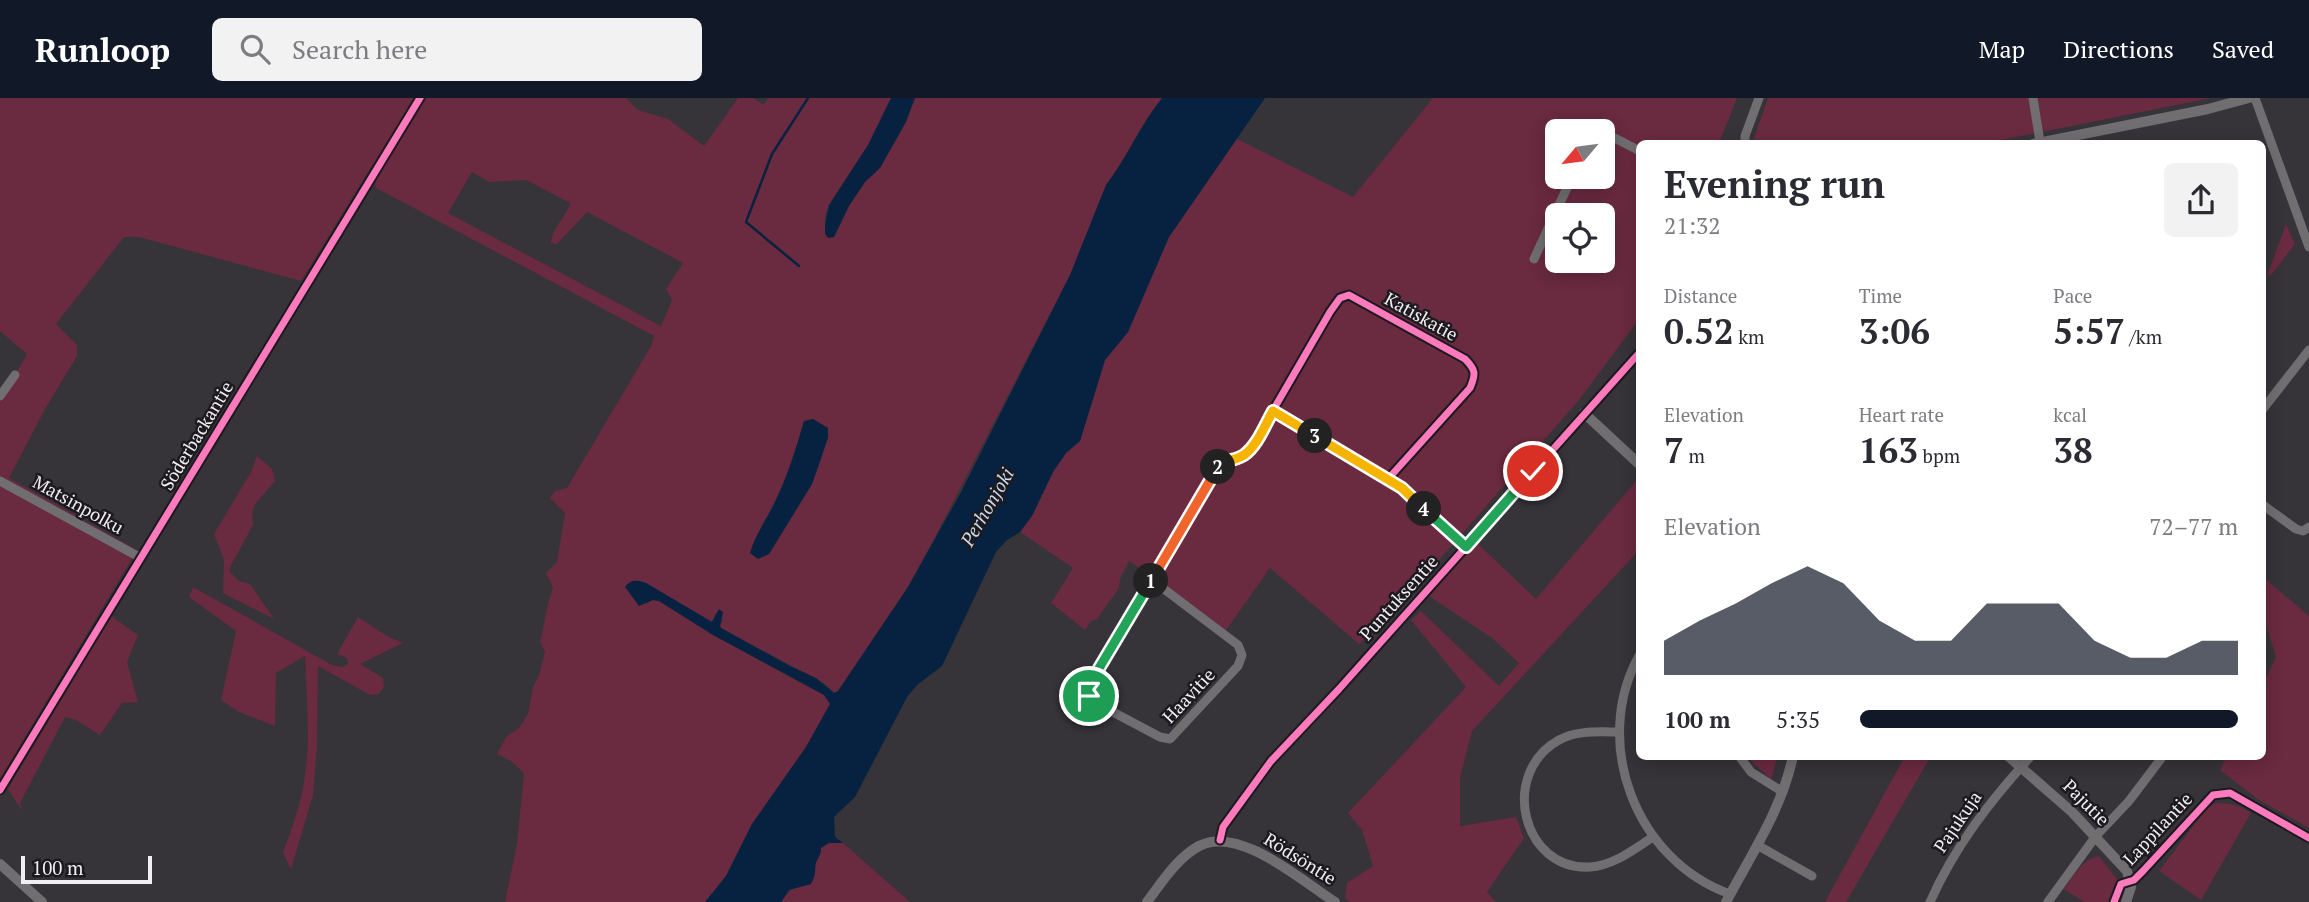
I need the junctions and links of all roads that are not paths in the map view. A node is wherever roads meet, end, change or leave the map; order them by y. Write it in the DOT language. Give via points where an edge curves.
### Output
graph roads {
  1 [pos="421,98"];
  2 [pos="1759,98"];
  3 [pos="2034,98"];
  4 [pos="2249,98"];
  5 [pos="2255,98"];
  6 [pos="1615,138"];
  7 [pos="1745,140"];
  8 [pos="2037,140"];
  9 [pos="2067,140"];
  10 [pos="1636,149"];
  11 [pos="1567,189"];
  12 [pos="2309,247"];
  13 [pos="1535,259"];
  14 [pos="2309,350"];
  15 [pos="1636,356"];
  16 [pos="15,375"];
  17 [pos="0,396"];
  18 [pos="2266,405"];
  19 [pos="1273,411"];
  20 [pos="1584,413"];
  21 [pos="1636,461"];
  22 [pos="1388,480"];
  23 [pos="0,481"];
  24 [pos="2266,507"];
  25 [pos="2309,527"];
  26 [pos="1466,547"];
  27 [pos="141,558"];
  28 [pos="1152,580"];
  29 [pos="1636,662"];
  30 [pos="1618,732"];
  31 [pos="1742,760"];
  32 [pos="1792,760"];
  33 [pos="2014,760"];
  34 [pos="2027,760"];
  35 [pos="2160,760"];
  36 [pos="2022,766"];
  37 [pos="0,790"];
  38 [pos="1783,792"];
  39 [pos="2096,836"];
  40 [pos="1653,837"];
  41 [pos="1220,840"];
  42 [pos="1757,845"];
  43 [pos="0,864"];
  44 [pos="1812,876"];
  45 [pos="1728,898"];
  46 [pos="42,902"];
  47 [pos="1147,902"];
  48 [pos="1335,902"];
  49 [pos="1930,902"];
  50 [pos="2048,902"];
  51 [pos="2126,902"];
  1 -- 27 [label="street, Söderbackantie"];
  2 -- 7 [label="street"];
  3 -- 8 [label="street"];
  4 -- 9 [label="street"];
  5 -- 12 [label="street"];
  6 -- 10 [label="street"];
  11 -- 13 [label="street"];
  14 -- 18 [label="street"];
  15 -- 20 [label="street, Puntuksentie"];
  16 -- 17 [label="street"];
  19 -- 22 [label="street"];
  19 -- 22 [label="street, Katiskatie" via="1330,312 1340,298 1349,295 1465,359 1474,368 1470,388"];
  19 -- 28 [label="street, Haavitie" via="1250,450 1219,465"];
  20 -- 21 [label="street"];
  20 -- 26 [label="street, Puntuksentie"];
  22 -- 26 [label="street"];
  23 -- 27 [label="street, Matsinpolku"];
  24 -- 25 [label="street" via="2297,529"];
  26 -- 41 [label="street, Puntuksentie" via="1271,761 1223,827"];
  27 -- 37 [label="street, Söderbackantie"];
  28 -- 28 [label="street, Haavitie" via="1092,680 1089,696 1170,739 1238,666 1242,655 1238,645"];
  29 -- 30 [label="street"];
  30 -- 40 [label="street" via="1629,790"];
  30 -- 40 [label="street" via="1568,736 1550,746 1538,757 1525,782 1525,814 1541,846 1577,866 1604,865"];
  31 -- 38 [label="street" via="1751,772"];
  32 -- 38 [label="street"];
  33 -- 36 [label="street, Pajutie"];
  34 -- 36 [label="street, Pajukuja"];
  35 -- 39 [label="street"];
  36 -- 39 [label="street, Pajutie"];
  36 -- 49 [label="street, Pajukuja" via="1971,827"];
  38 -- 42 [label="street"];
  39 -- 50 [label="street"];
  39 -- 51 [label="street, Pajutie" via="2127,871 2131,887"];
  40 -- 45 [label="street" via="1679,865"];
  41 -- 47 [label="street" via="1187,855"];
  41 -- 48 [label="street, Rödsöntie" via="1258,852"];
  42 -- 44 [label="street"];
  42 -- 45 [label="street"];
  43 -- 46 [label="street"];
}
